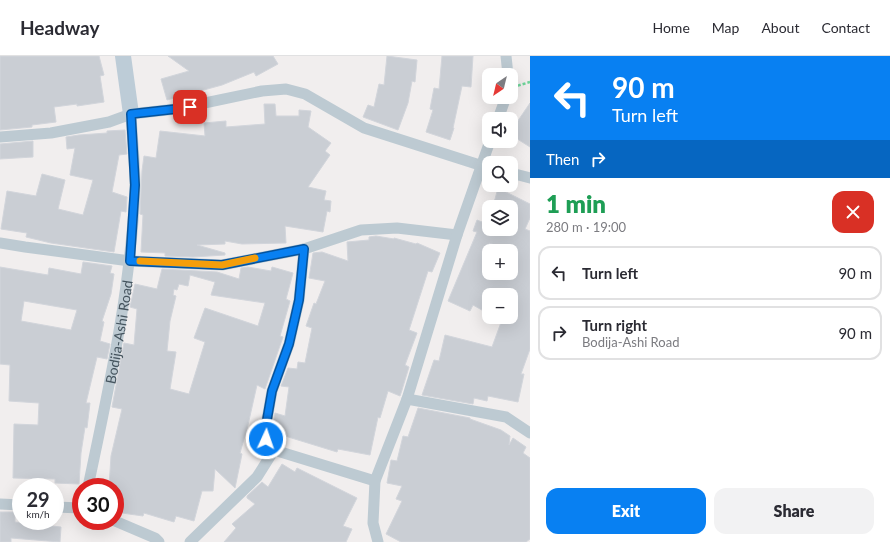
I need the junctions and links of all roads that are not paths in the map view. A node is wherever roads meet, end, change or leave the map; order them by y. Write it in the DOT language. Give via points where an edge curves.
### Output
graph roads {
  1 [pos="123,56"];
  2 [pos="506,56"];
  3 [pos="507,68"];
  4 [pos="131,114"];
  5 [pos="0,137"];
  6 [pos="482,166"];
  7 [pos="482,174"];
  8 [pos="518,175"];
  9 [pos="530,178"];
  10 [pos="457,235"];
  11 [pos="0,242"];
  12 [pos="304,249"];
  13 [pos="130,261"];
  14 [pos="407,399"];
  15 [pos="530,433"];
  16 [pos="274,450"];
  17 [pos="90,478"];
  18 [pos="375,481"];
  19 [pos="0,504"];
  20 [pos="12,505"];
  21 [pos="124,525"];
  22 [pos="159,542"];
  23 [pos="190,542"];
  24 [pos="378,542"];
  1 -- 4 [label="street, Bodija-Ashi Road"];
  2 -- 3 [label="street"];
  4 -- 5 [label="street" via="109,122 51,133"];
  4 -- 6 [label="street" via="176,109 262,91 286,89 305,94 364,128"];
  4 -- 13 [label="street, Bodija-Ashi Road" via="135,185"];
  7 -- 10 [label="street"];
  8 -- 9 [label="street"];
  10 -- 12 [label="street" via="397,228 361,230"];
  10 -- 14 [label="street"];
  11 -- 13 [label="street"];
  12 -- 13 [label="street" via="222,265"];
  12 -- 16 [label="street" via="299,300 289,344 272,391 265,431 266,439"];
  13 -- 17 [label="street, Bodija-Ashi Road" via="116,350"];
  14 -- 15 [label="street" via="506,417"];
  14 -- 18 [label="street"];
  16 -- 18 [label="street"];
  16 -- 23 [label="street" via="257,477"];
  18 -- 24 [label="street" via="373,523"];
  19 -- 20 [label="street"];
  21 -- 22 [label="street"];
}
